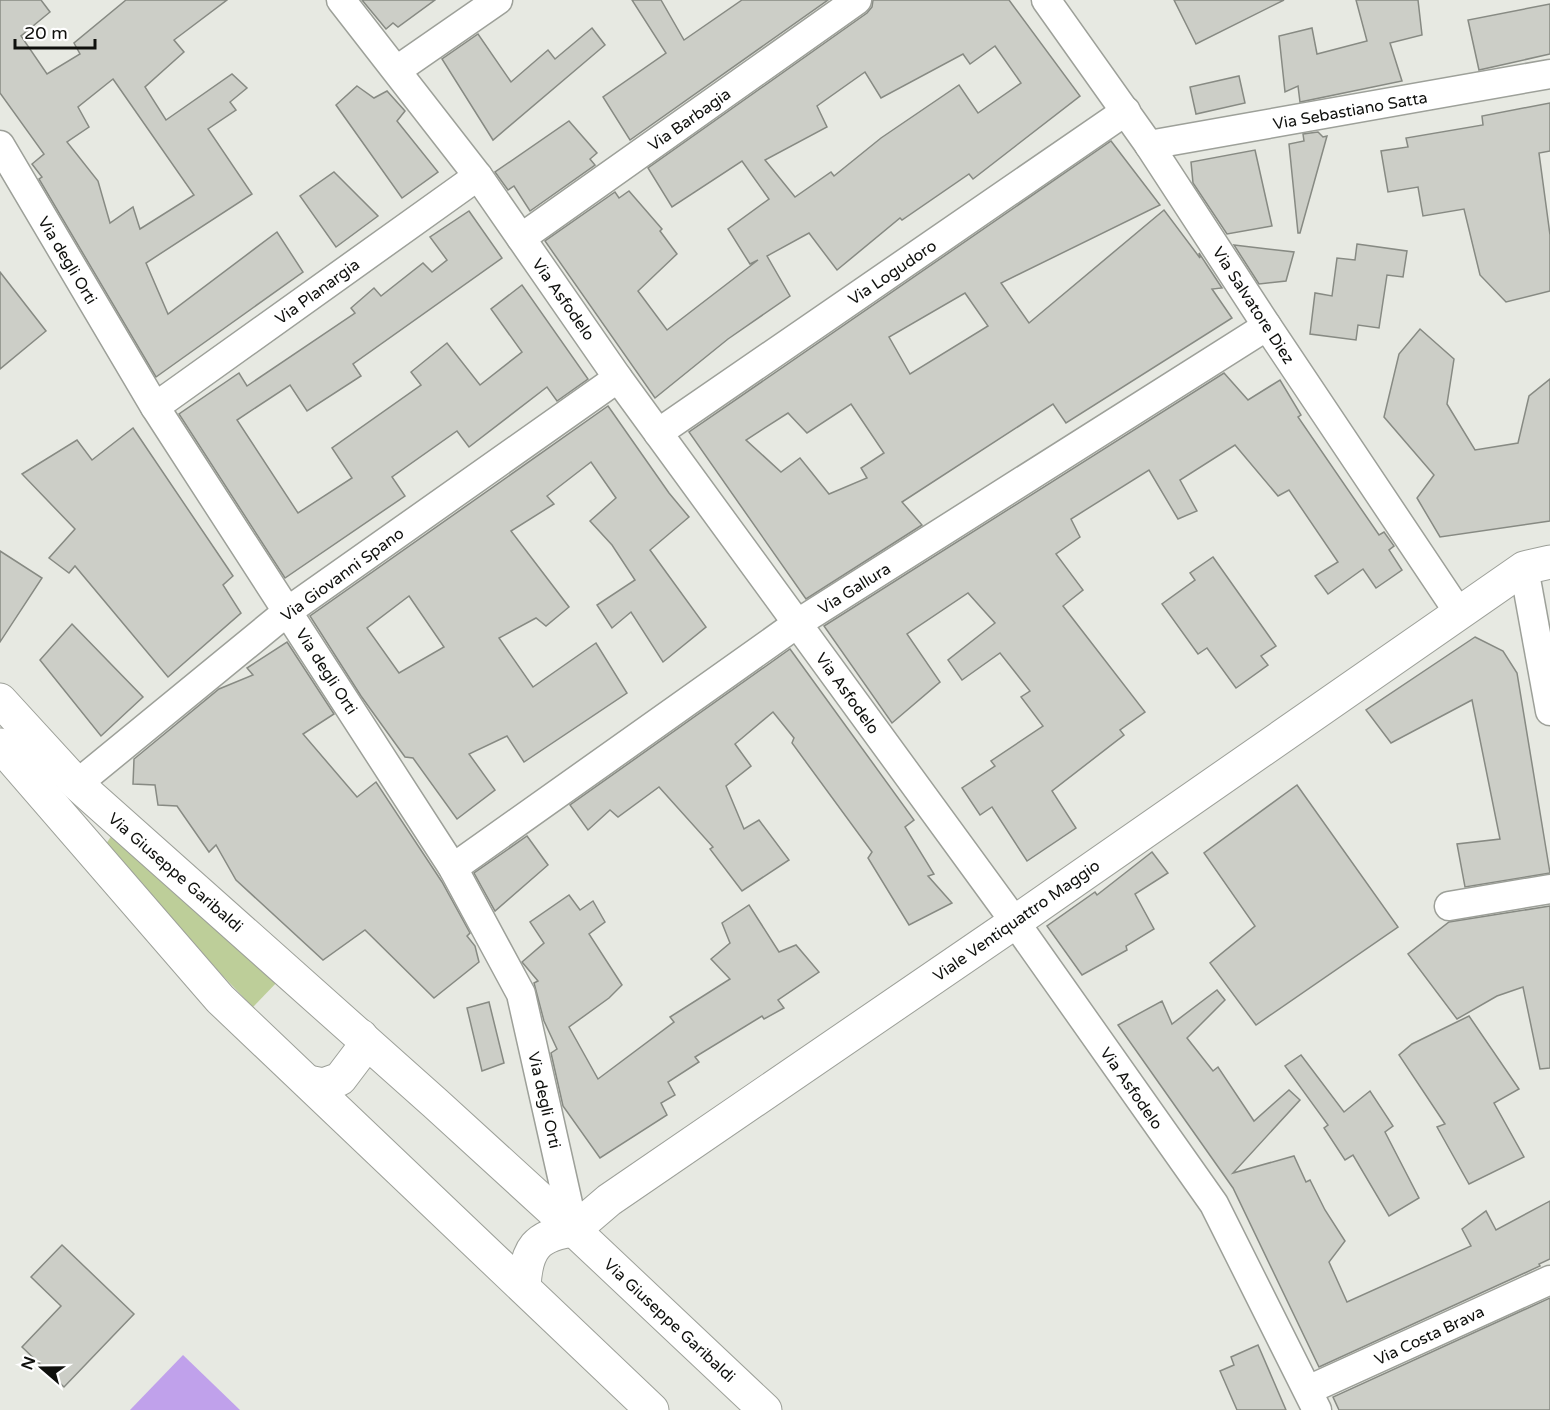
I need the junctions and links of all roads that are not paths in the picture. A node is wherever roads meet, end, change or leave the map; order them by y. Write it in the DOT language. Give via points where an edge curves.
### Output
graph roads {
  1 [pos="341,0"];
  2 [pos="498,0"];
  3 [pos="857,0"];
  4 [pos="1046,0"];
  5 [pos="397,70"];
  6 [pos="1550,74"];
  7 [pos="1126,111"];
  8 [pos="0,145"];
  9 [pos="1149,145"];
  10 [pos="478,176"];
  11 [pos="521,238"];
  12 [pos="1267,326"];
  13 [pos="618,378"];
  14 [pos="155,407"];
  15 [pos="658,433"];
  16 [pos="1537,565"];
  17 [pos="288,610"];
  18 [pos="1459,613"];
  19 [pos="798,623"];
  20 [pos="0,700"];
  21 [pos="1550,711"];
  22 [pos="0,745"];
  23 [pos="76,784"];
  24 [pos="124,826"];
  25 [pos="94,853"];
  26 [pos="453,868"];
  27 [pos="1550,889"];
  28 [pos="1449,906"];
  29 [pos="1015,922"];
  30 [pos="361,1036"];
  31 [pos="394,1065"];
  32 [pos="308,1082"];
  33 [pos="351,1122"];
  34 [pos="574,1230"];
  35 [pos="1550,1280"];
  36 [pos="524,1287"];
  37 [pos="1312,1400"];
  38 [pos="652,1410"];
  39 [pos="765,1410"];
  1 -- 5 [label="street, Via Asfodelo"];
  2 -- 5 [label="street"];
  3 -- 11 [label="street, Via Barbagia"];
  4 -- 7 [label="street, Via Salvatore Diez"];
  5 -- 10 [label="street, Via Asfodelo"];
  6 -- 9 [label="street, Via Sebastiano Satta"];
  7 -- 9 [label="street, Via Salvatore Diez"];
  7 -- 15 [label="street, Via Logudoro"];
  8 -- 14 [label="street, Via degli Orti"];
  9 -- 12 [label="street, Via Salvatore Diez"];
  10 -- 11 [label="street, Via Asfodelo"];
  10 -- 14 [label="street, Via Planargia"];
  11 -- 13 [label="street, Via Asfodelo"];
  12 -- 18 [label="street, Via Salvatore Diez"];
  12 -- 19 [label="street, Via Gallura"];
  13 -- 15 [label="street, Via Asfodelo"];
  13 -- 17 [label="street, Via Giovanni Spano"];
  14 -- 17 [label="street, Via degli Orti"];
  15 -- 19 [label="street, Via Asfodelo"];
  16 -- 18 [label="main road, Viale Ventiquattro Maggio"];
  16 -- 21 [label="street"];
  17 -- 23 [label="street, Via Giovanni Spano"];
  17 -- 26 [label="street, Via degli Orti"];
  18 -- 29 [label="main road, Viale Ventiquattro Maggio"];
  19 -- 26 [label="street, Via Gallura"];
  19 -- 29 [label="street, Via Asfodelo"];
  20 -- 23 [label="main road, Via Giuseppe Garibaldi"];
  22 -- 25 [label="main road"];
  23 -- 24 [label="main road, Via Giuseppe Garibaldi"];
  24 -- 25 [label="main road" via="106,824 99,830 94,838"];
  24 -- 30 [label="main road, Via Giuseppe Garibaldi"];
  25 -- 32 [label="main road" via="220,999"];
  26 -- 34 [label="street, Via degli Orti" via="521,993"];
  27 -- 28 [label="street"];
  29 -- 34 [label="main road, Viale Ventiquattro Maggio" via="609,1200"];
  29 -- 37 [label="street, Via Asfodelo" via="1214,1204"];
  30 -- 31 [label="main road, Via Giuseppe Garibaldi"];
  30 -- 32 [label="main road" via="365,1046 340,1079 323,1084"];
  31 -- 33 [label="main road" via="384,1063 375,1067 351,1094 346,1107"];
  31 -- 34 [label="main road, Via Giuseppe Garibaldi"];
  32 -- 33 [label="main road"];
  33 -- 36 [label="main road"];
  34 -- 36 [label="main road" via="554,1233 537,1244 525,1264"];
  34 -- 39 [label="main road, Via Giuseppe Garibaldi"];
  35 -- 37 [label="street, Via Costa Brava"];
  36 -- 38 [label="main road"];
}
